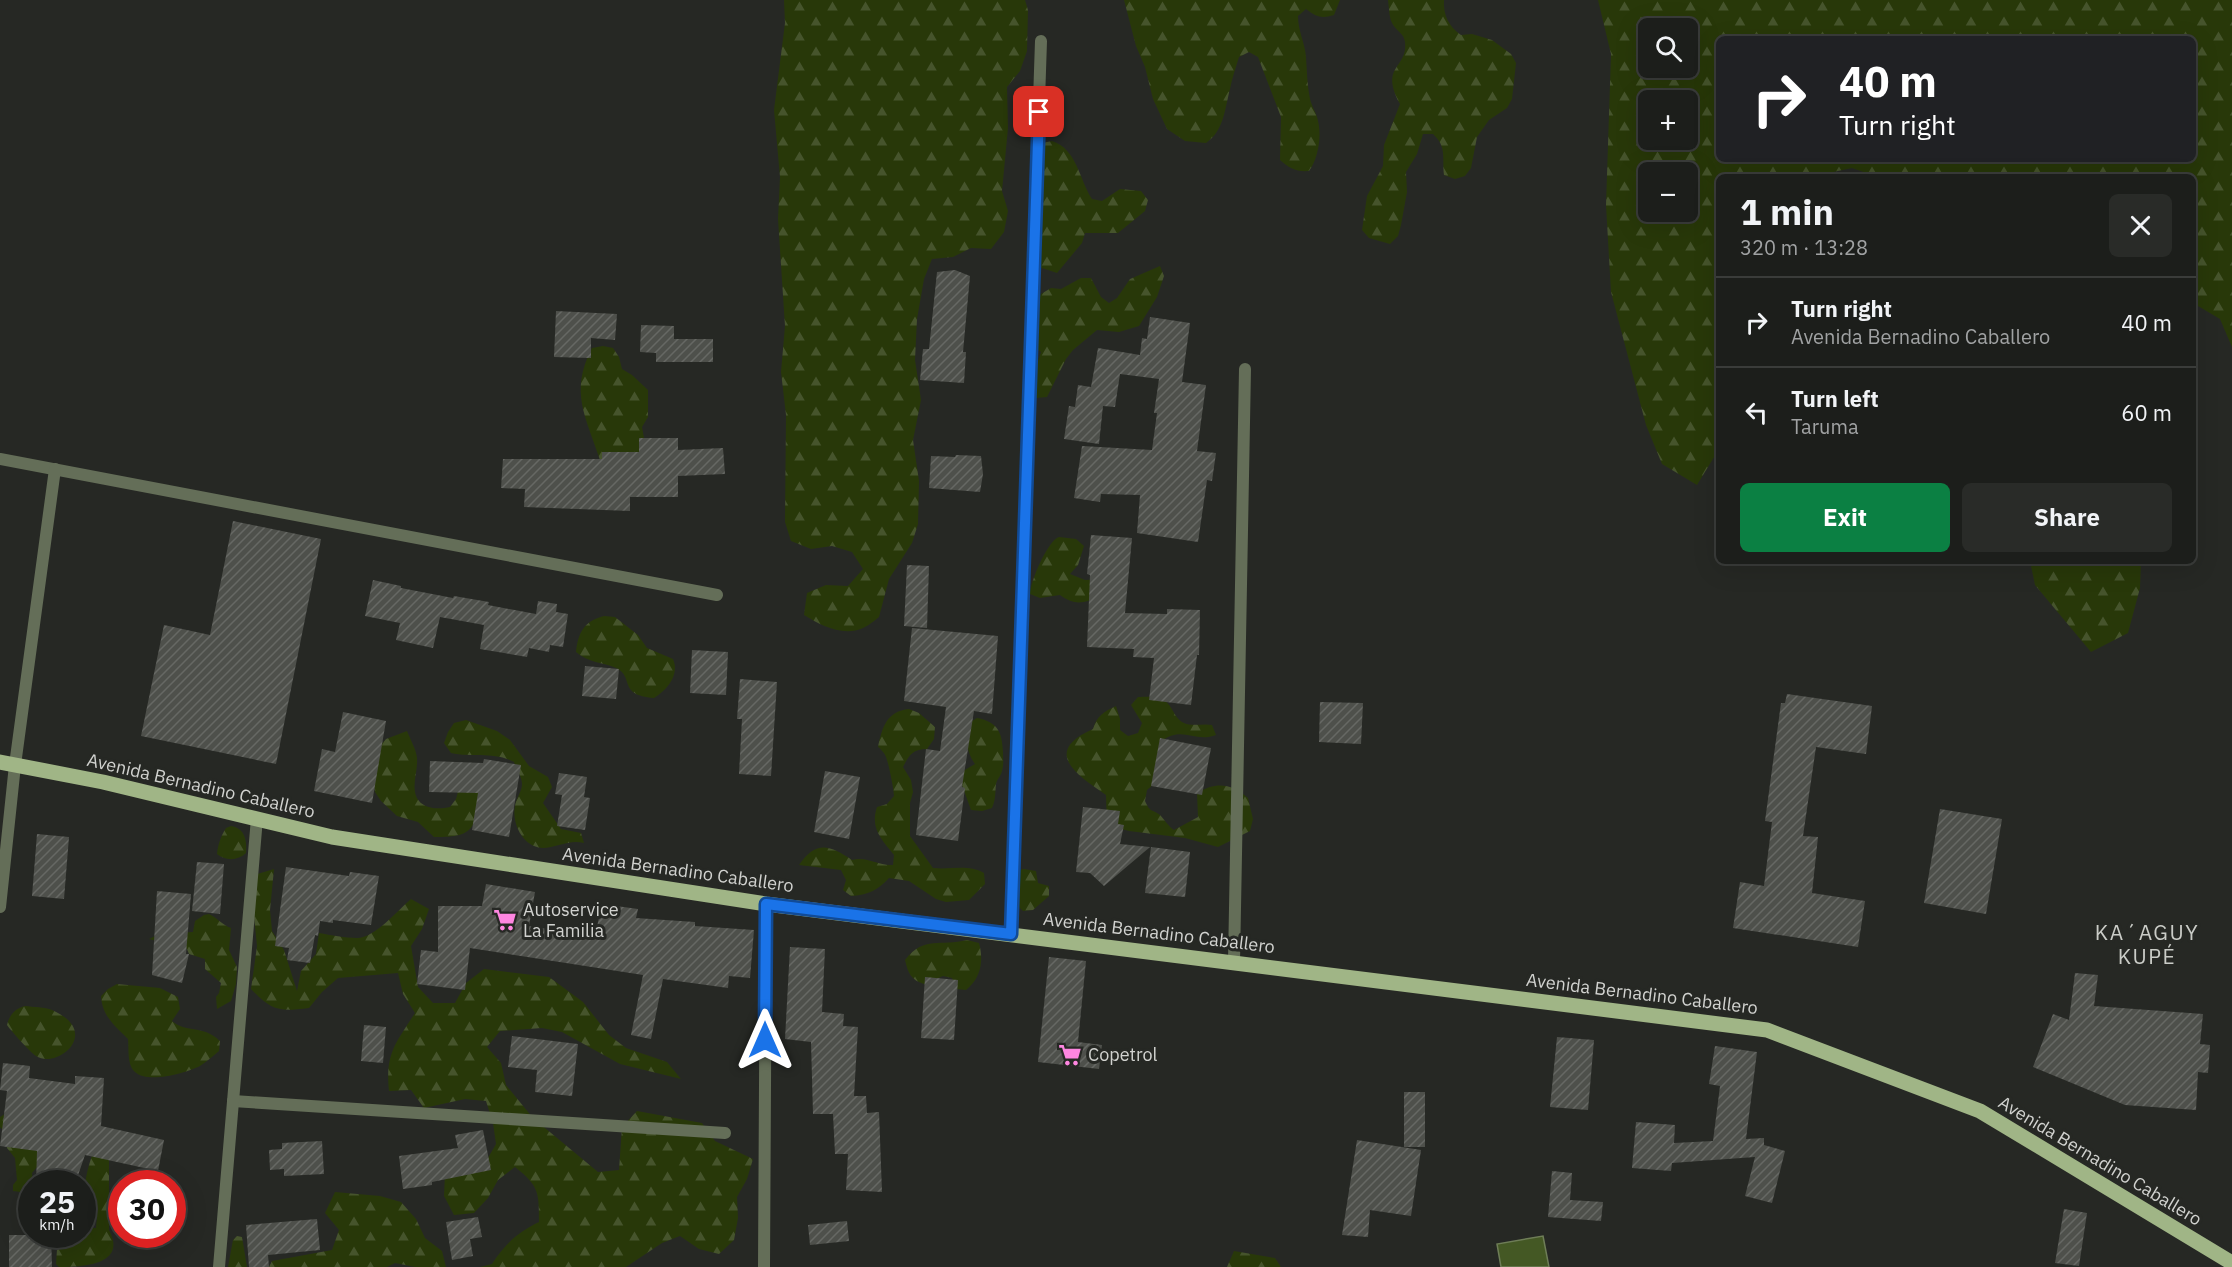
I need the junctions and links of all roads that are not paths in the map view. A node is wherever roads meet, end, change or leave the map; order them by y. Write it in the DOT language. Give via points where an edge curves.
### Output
graph roads {
  1 [pos="1041,41"];
  2 [pos="1245,369"];
  3 [pos="0,459"];
  4 [pos="55,469"];
  5 [pos="717,595"];
  6 [pos="0,762"];
  7 [pos="15,765"];
  8 [pos="257,818"];
  9 [pos="766,904"];
  10 [pos="0,907"];
  11 [pos="1011,934"];
  12 [pos="1234,962"];
  13 [pos="233,1101"];
  14 [pos="725,1133"];
  15 [pos="2232,1263"];
  16 [pos="219,1267"];
  17 [pos="764,1267"];
  1 -- 11 [label="street"];
  2 -- 12 [label="street"];
  3 -- 4 [label="street"];
  4 -- 5 [label="street"];
  4 -- 7 [label="street"];
  6 -- 7 [label="main road, Avenida Bernadino Caballero"];
  7 -- 8 [label="main road, Avenida Bernadino Caballero"];
  7 -- 10 [label="street"];
  8 -- 9 [label="main road, Avenida Bernadino Caballero" via="333,837"];
  8 -- 13 [label="street"];
  9 -- 11 [label="main road, Avenida Bernadino Caballero"];
  9 -- 17 [label="street"];
  11 -- 12 [label="main road, Avenida Bernadino Caballero"];
  12 -- 15 [label="main road, Avenida Bernadino Caballero" via="1767,1030 1980,1111"];
  13 -- 14 [label="street"];
  13 -- 16 [label="street"];
}
